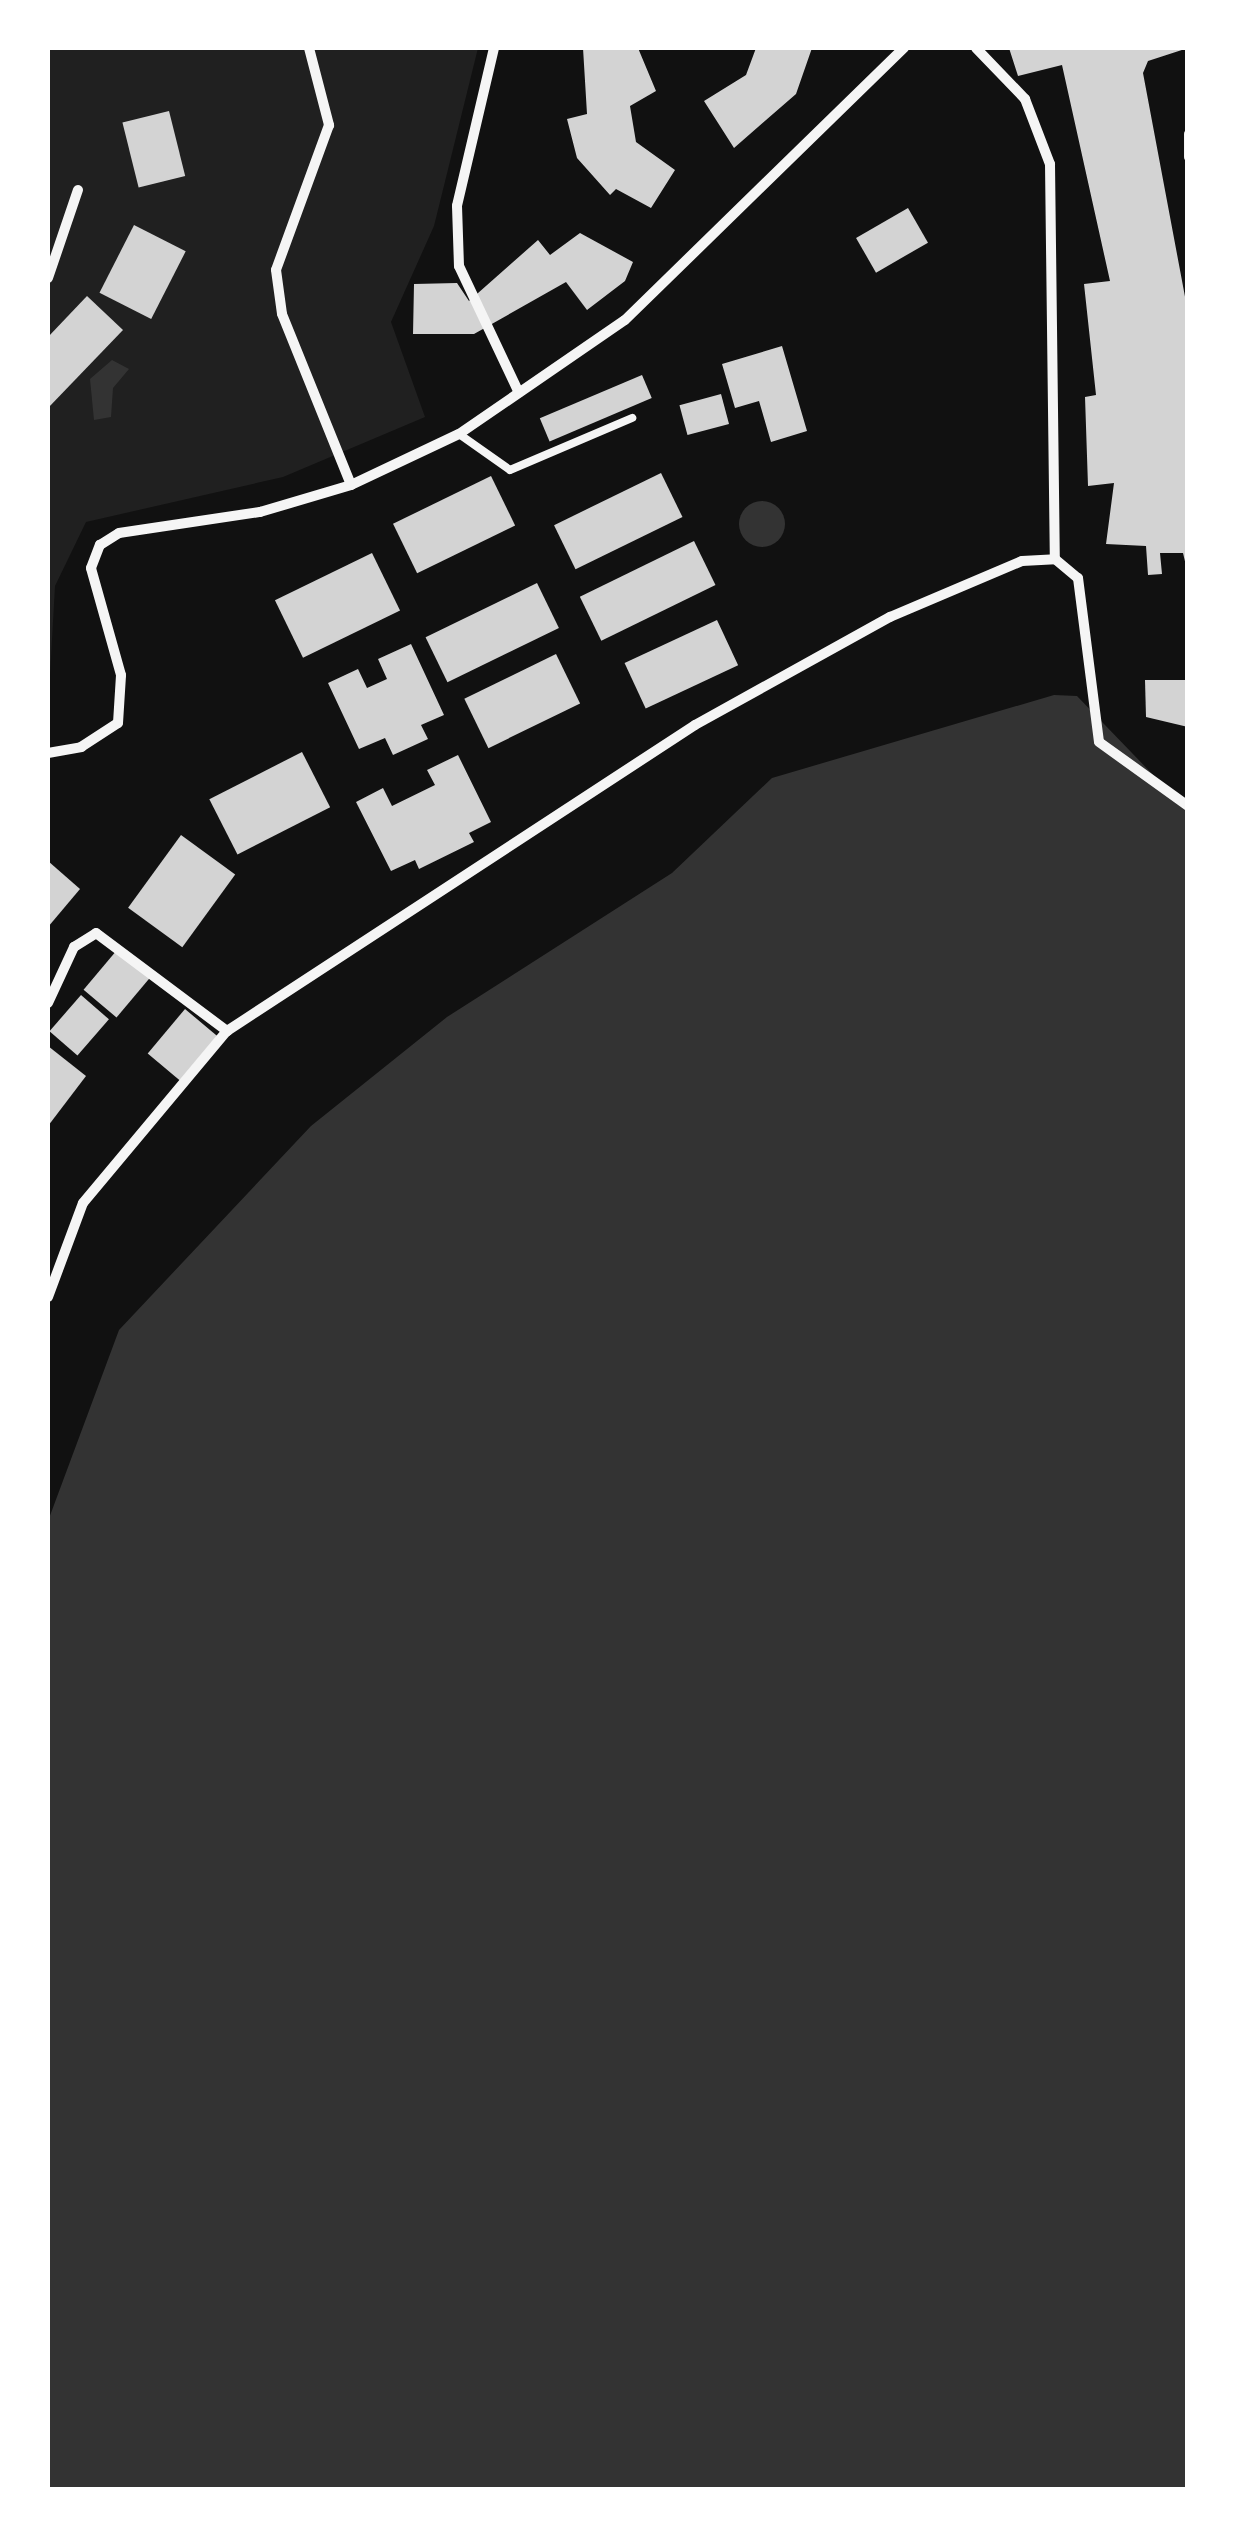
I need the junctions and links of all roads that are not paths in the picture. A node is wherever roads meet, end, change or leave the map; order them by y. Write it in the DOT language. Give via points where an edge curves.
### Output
graph roads {
  1 [pos="309,48"];
  2 [pos="494,48"];
  3 [pos="904,48"];
  4 [pos="976,48"];
  5 [pos="1188,134"];
  6 [pos="1188,157"];
  7 [pos="78,190"];
  8 [pos="48,278"];
  9 [pos="519,393"];
  10 [pos="632,418"];
  11 [pos="460,434"];
  12 [pos="351,485"];
  13 [pos="1056,559"];
  14 [pos="48,753"];
  15 [pos="1188,806"];
  16 [pos="48,1003"];
  17 [pos="228,1031"];
  18 [pos="48,1297"];
  1 -- 12 [label="street" via="329,125 276,270 282,314"];
  2 -- 9 [label="street" via="458,206 459,266"];
  3 -- 9 [label="street" via="625,320"];
  4 -- 13 [label="street" via="1025,98 1050,164"];
  5 -- 6 [label="lane"];
  7 -- 8 [label="street"];
  9 -- 11 [label="street"];
  10 -- 11 [label="lane" via="510,470"];
  11 -- 12 [label="street"];
  12 -- 14 [label="street" via="260,512 120,533 100,545 91,568 120,675 118,723 81,747"];
  13 -- 15 [label="street" via="1078,578 1099,742"];
  13 -- 17 [label="street" via="1022,561 890,617 694,725"];
  16 -- 17 [label="street" via="74,947 96,933"];
  17 -- 18 [label="street" via="83,1203"];
}
